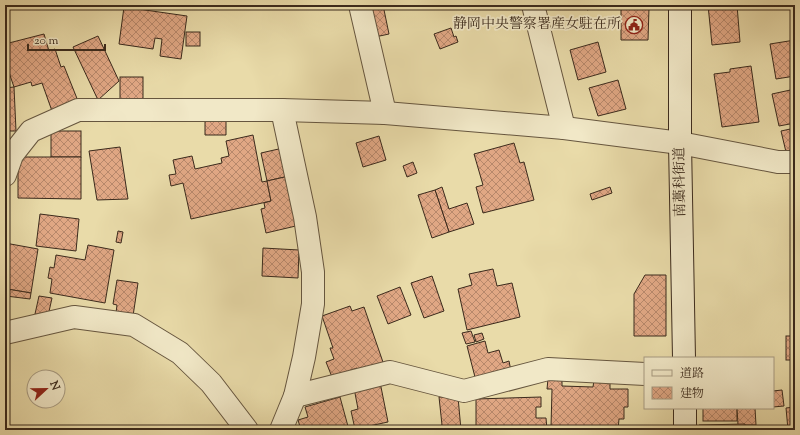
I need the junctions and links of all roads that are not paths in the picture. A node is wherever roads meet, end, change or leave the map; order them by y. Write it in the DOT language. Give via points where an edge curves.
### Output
graph roads {
  1 [pos="360,5"];
  2 [pos="533,5"];
  3 [pos="680,5"];
  4 [pos="282,110"];
  5 [pos="385,113"];
  6 [pos="564,128"];
  7 [pos="680,143"];
  8 [pos="795,162"];
  9 [pos="5,175"];
  10 [pos="5,333"];
  11 [pos="684,357"];
  12 [pos="644,374"];
  13 [pos="295,396"];
  14 [pos="685,409"];
  15 [pos="247,430"];
  16 [pos="281,430"];
  17 [pos="685,430"];
  1 -- 5 [label="street"];
  2 -- 6 [label="street"];
  3 -- 7 [label="street, 南藁科街道"];
  4 -- 5 [label="street"];
  4 -- 9 [label="street" via="78,110 31,131 12,155"];
  4 -- 13 [label="street" via="305,217 313,272 313,304"];
  5 -- 6 [label="street"];
  6 -- 7 [label="street"];
  7 -- 8 [label="street" via="778,162"];
  7 -- 11 [label="street, 南藁科街道"];
  10 -- 15 [label="street" via="74,317 134,325 180,353 211,383"];
  12 -- 13 [label="street" via="548,369 464,391 390,372"];
  13 -- 16 [label="street"];
  14 -- 17 [label="street"];
}
